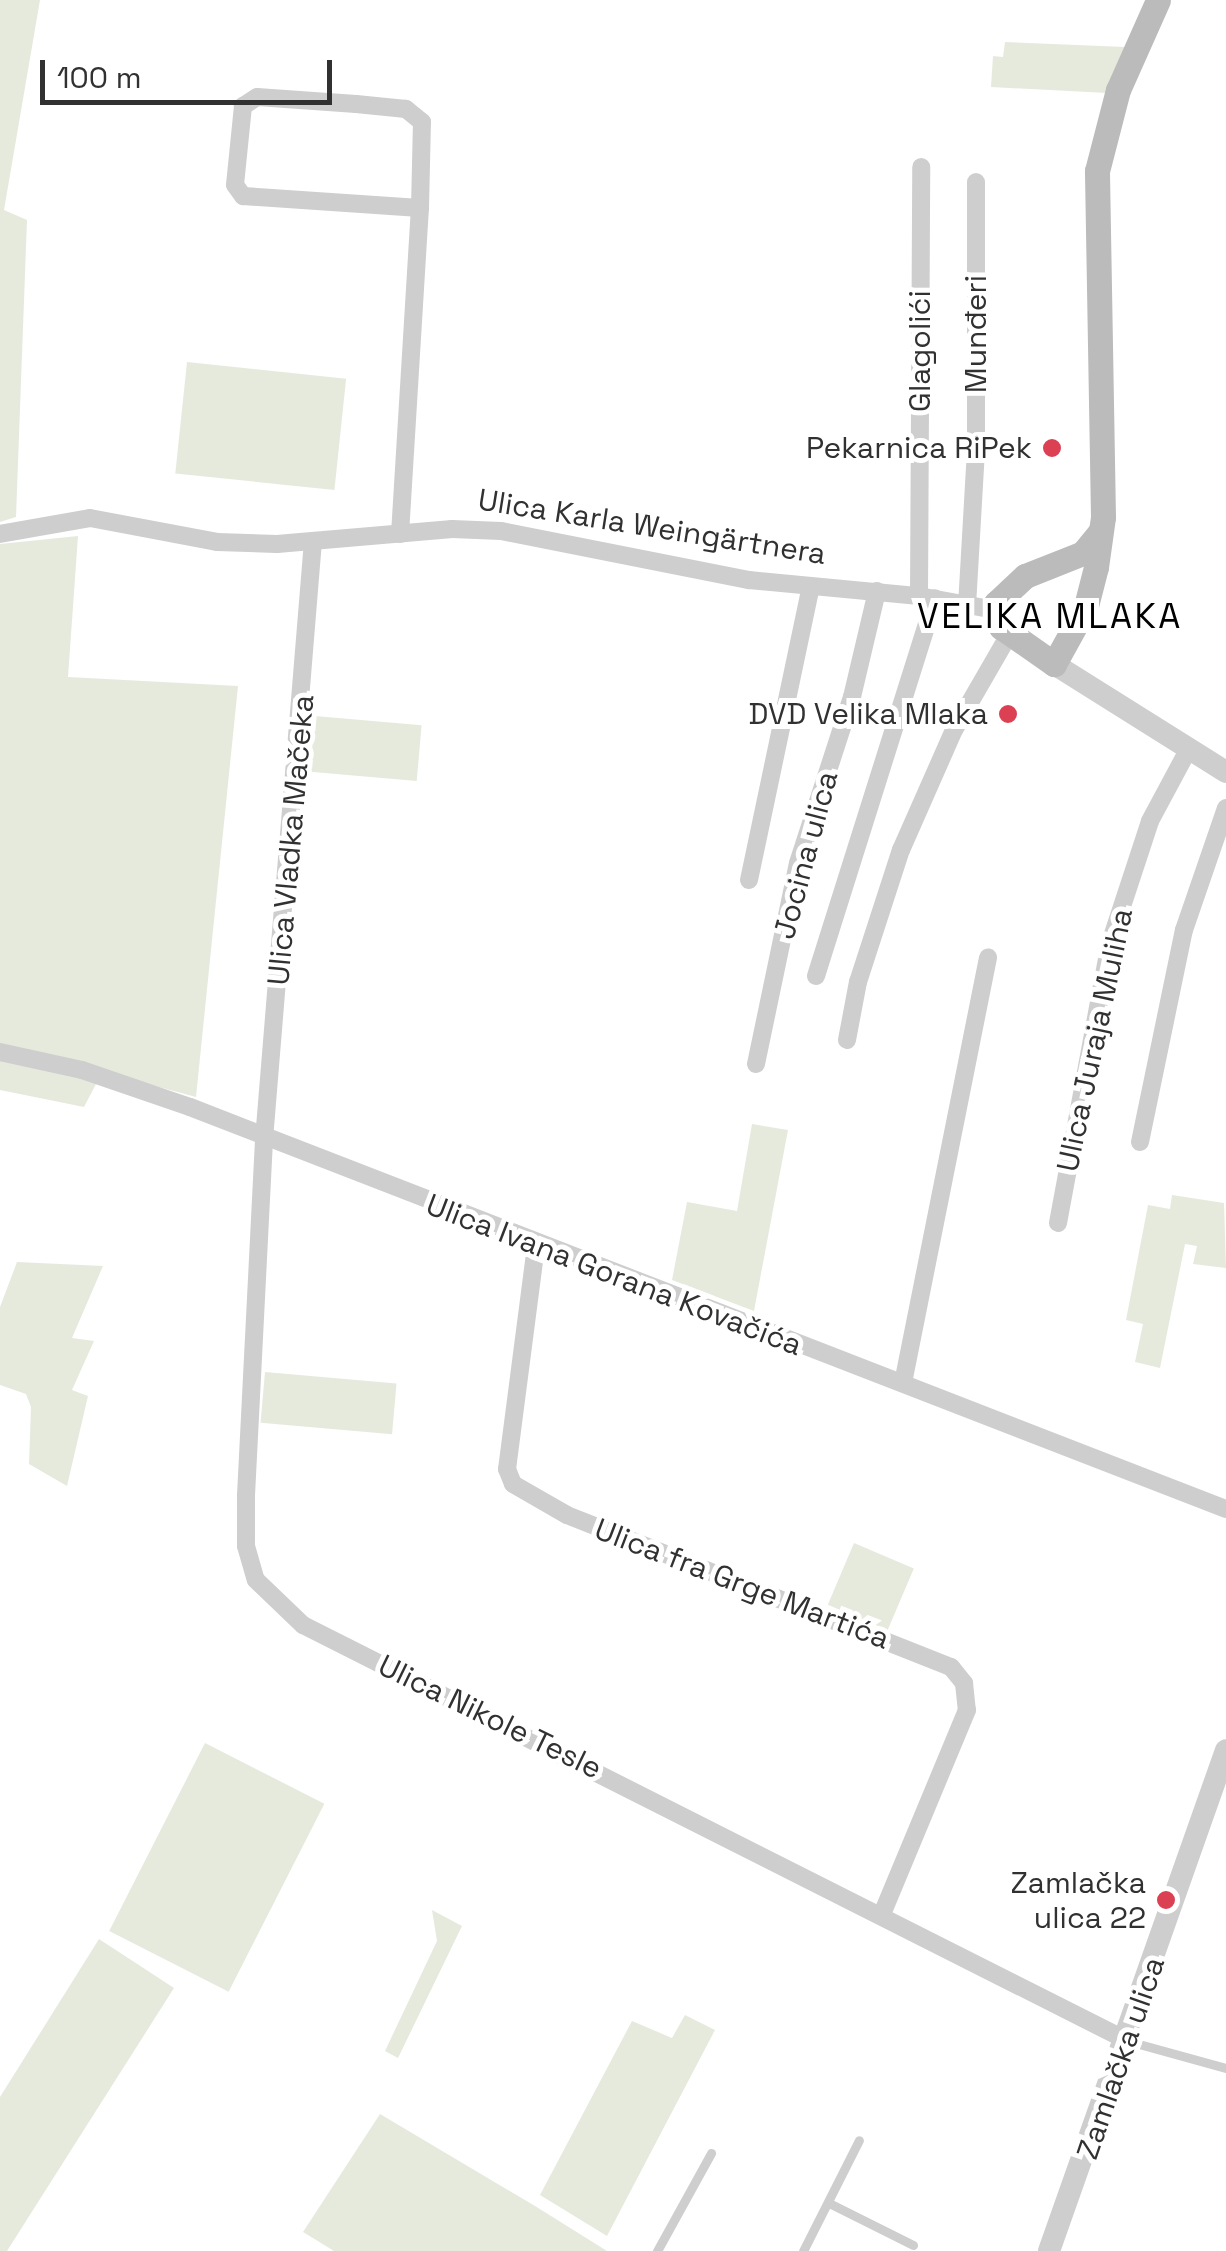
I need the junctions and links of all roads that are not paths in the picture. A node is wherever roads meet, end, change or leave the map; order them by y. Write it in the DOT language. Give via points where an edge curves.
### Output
graph roads {
  1 [pos="1158,0"];
  2 [pos="921,166"];
  3 [pos="976,182"];
  4 [pos="420,208"];
  5 [pos="1100,532"];
  6 [pos="0,534"];
  7 [pos="400,534"];
  8 [pos="313,541"];
  9 [pos="810,587"];
  10 [pos="877,591"];
  11 [pos="927,597"];
  12 [pos="967,606"];
  13 [pos="995,610"];
  14 [pos="1010,633"];
  15 [pos="1054,664"];
  16 [pos="1188,750"];
  17 [pos="1226,772"];
  18 [pos="1226,808"];
  19 [pos="749,880"];
  20 [pos="988,957"];
  21 [pos="816,976"];
  22 [pos="847,1040"];
  23 [pos="0,1052"];
  24 [pos="756,1064"];
  25 [pos="264,1140"];
  26 [pos="1140,1142"];
  27 [pos="1058,1222"];
  28 [pos="536,1246"];
  29 [pos="903,1383"];
  30 [pos="1226,1509"];
  31 [pos="1226,1750"];
  32 [pos="882,1914"];
  33 [pos="1128,2041"];
  34 [pos="1226,2068"];
  35 [pos="859,2140"];
  36 [pos="710,2153"];
  37 [pos="829,2202"];
  38 [pos="913,2245"];
  39 [pos="657,2251"];
  40 [pos="803,2251"];
  41 [pos="1049,2251"];
  1 -- 5 [label="main road" via="1118,90 1097,171 1106,394"];
  2 -- 11 [label="street, Glagolići"];
  3 -- 12 [label="street, Munđeri" via="976,429"];
  4 -- 4 [label="street" via="424,131 415,114 257,97 242,106 236,185 243,196"];
  4 -- 7 [label="street"];
  5 -- 13 [label="main road" via="1082,554 1014,582"];
  5 -- 15 [label="main road" via="1086,606"];
  6 -- 8 [label="street, Ulica Karla Weingärtnera" via="90,518 217,542"];
  7 -- 8 [label="street, Ulica Karla Weingärtnera"];
  7 -- 9 [label="street, Ulica Karla Weingärtnera" via="502,531"];
  8 -- 25 [label="street, Ulica Vladka Mačeka"];
  9 -- 10 [label="street, Ulica Karla Weingärtnera"];
  9 -- 19 [label="street, Jocina ulica"];
  10 -- 11 [label="street, Ulica Karla Weingärtnera"];
  10 -- 24 [label="street, Jocina ulica" via="852,697 798,862"];
  11 -- 12 [label="street, Ulica Karla Weingärtnera"];
  11 -- 21 [label="street, Glagolići"];
  12 -- 13 [label="street, Ulica Karla Weingärtnera"];
  13 -- 14 [label="main road"];
  14 -- 15 [label="main road"];
  14 -- 22 [label="street" via="954,730 901,850 858,982"];
  15 -- 16 [label="street"];
  16 -- 17 [label="street"];
  16 -- 27 [label="street, Ulica Juraja Muliha" via="1150,822 1110,943"];
  18 -- 26 [label="street" via="1180,946"];
  20 -- 29 [label="street"];
  23 -- 25 [label="street, Ulica Ivana Gorana Kovačića" via="82,1070"];
  25 -- 28 [label="street, Ulica Ivana Gorana Kovačića"];
  25 -- 32 [label="street, Ulica Nikole Tesle" via="246,1532 248,1565 266,1594 304,1625"];
  28 -- 29 [label="street, Ulica Ivana Gorana Kovačića"];
  28 -- 32 [label="street, Ulica fra Grge Martića" via="507,1470 513,1484 566,1515 952,1667 964,1683 967,1710 959,1734"];
  29 -- 30 [label="street, Ulica Ivana Gorana Kovačića"];
  31 -- 33 [label="street, Zamlačka ulica"];
  32 -- 33 [label="street, Ulica Nikole Tesle"];
  33 -- 34 [label="lane"];
  33 -- 41 [label="street, Zamlačka ulica"];
  35 -- 37 [label="lane"];
  36 -- 39 [label="lane"];
  37 -- 38 [label="lane"];
  37 -- 40 [label="lane"];
}
